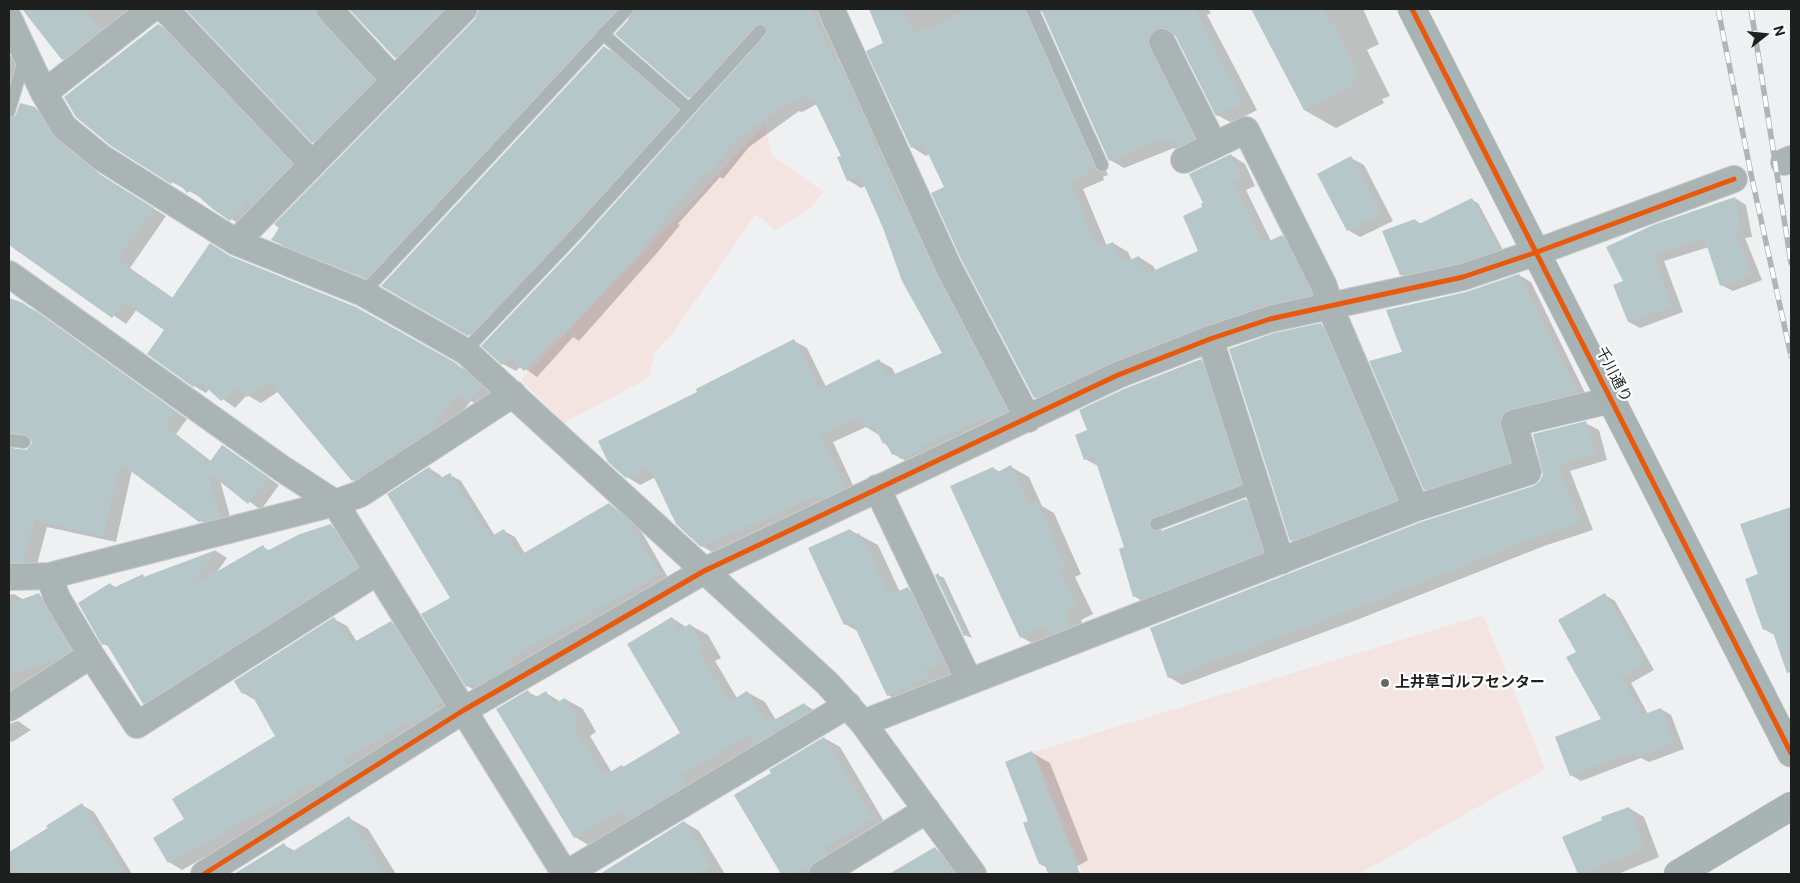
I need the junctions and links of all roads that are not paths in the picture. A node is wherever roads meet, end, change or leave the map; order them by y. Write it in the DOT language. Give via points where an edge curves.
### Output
graph roads {
  1 [pos="151,9"];
  2 [pos="165,9"];
  3 [pos="329,9"];
  4 [pos="464,9"];
  5 [pos="627,9"];
  6 [pos="831,9"];
  7 [pos="1032,9"];
  8 [pos="1412,9"];
  9 [pos="9,19"];
  10 [pos="760,31"];
  11 [pos="603,34"];
  12 [pos="1162,42"];
  13 [pos="26,55"];
  14 [pos="394,80"];
  15 [pos="44,93"];
  16 [pos="689,109"];
  17 [pos="9,111"];
  18 [pos="1214,145"];
  19 [pos="1184,160"];
  20 [pos="312,164"];
  21 [pos="1102,165"];
  22 [pos="1734,179"];
  23 [pos="236,242"];
  24 [pos="1537,252"];
  25 [pos="9,274"];
  26 [pos="363,293"];
  27 [pos="1330,307"];
  28 [pos="1210,339"];
  29 [pos="465,351"];
  30 [pos="513,394"];
  31 [pos="1611,400"];
  32 [pos="1028,419"];
  33 [pos="9,440"];
  34 [pos="24,442"];
  35 [pos="1258,486"];
  36 [pos="877,488"];
  37 [pos="335,503"];
  38 [pos="1416,508"];
  39 [pos="1156,524"];
  40 [pos="1282,561"];
  41 [pos="704,571"];
  42 [pos="377,572"];
  43 [pos="49,576"];
  44 [pos="9,577"];
  45 [pos="91,655"];
  46 [pos="969,681"];
  47 [pos="9,708"];
  48 [pos="464,710"];
  49 [pos="856,714"];
  50 [pos="1791,753"];
  51 [pos="1791,806"];
  52 [pos="928,810"];
  53 [pos="204,874"];
  54 [pos="566,874"];
  55 [pos="822,874"];
  56 [pos="973,874"];
  57 [pos="1678,874"];
  1 -- 15 [label="street"];
  2 -- 20 [label="street"];
  3 -- 14 [label="street"];
  4 -- 14 [label="street"];
  5 -- 11 [label="lane"];
  6 -- 32 [label="street" via="948,266"];
  7 -- 21 [label="lane"];
  8 -- 24 [label="main road, 千川通り"];
  9 -- 13 [label="street"];
  10 -- 16 [label="lane"];
  11 -- 16 [label="lane"];
  11 -- 26 [label="lane"];
  12 -- 18 [label="street"];
  13 -- 15 [label="street"];
  13 -- 17 [label="lane"];
  14 -- 20 [label="street"];
  15 -- 23 [label="street" via="64,127 102,158"];
  16 -- 29 [label="lane" via="575,236"];
  18 -- 19 [label="street"];
  18 -- 27 [label="street" via="1246,130 1324,286"];
  20 -- 23 [label="street"];
  22 -- 24 [label="street"];
  23 -- 26 [label="street"];
  24 -- 27 [label="street" via="1463,277"];
  24 -- 31 [label="main road, 千川通り"];
  25 -- 37 [label="street"];
  26 -- 29 [label="street"];
  27 -- 28 [label="street" via="1270,319"];
  27 -- 38 [label="street"];
  28 -- 32 [label="street" via="1118,375"];
  28 -- 35 [label="street"];
  29 -- 30 [label="street"];
  30 -- 37 [label="street" via="360,494"];
  30 -- 41 [label="street"];
  31 -- 38 [label="street" via="1514,423 1528,472"];
  31 -- 50 [label="main road, 千川通り"];
  32 -- 36 [label="street"];
  33 -- 34 [label="lane"];
  35 -- 39 [label="lane"];
  35 -- 40 [label="street"];
  36 -- 41 [label="street"];
  36 -- 46 [label="street"];
  37 -- 42 [label="street"];
  37 -- 43 [label="street"];
  38 -- 40 [label="street"];
  40 -- 46 [label="street"];
  41 -- 48 [label="street"];
  41 -- 49 [label="street"];
  42 -- 45 [label="street" via="137,725"];
  42 -- 48 [label="street"];
  43 -- 44 [label="street"];
  43 -- 45 [label="street" via="57,598"];
  45 -- 47 [label="street"];
  46 -- 49 [label="street"];
  48 -- 53 [label="street"];
  48 -- 54 [label="street"];
  49 -- 52 [label="street"];
  49 -- 54 [label="street"];
  51 -- 57 [label="main road"];
  52 -- 55 [label="street"];
  52 -- 56 [label="street"];
}
